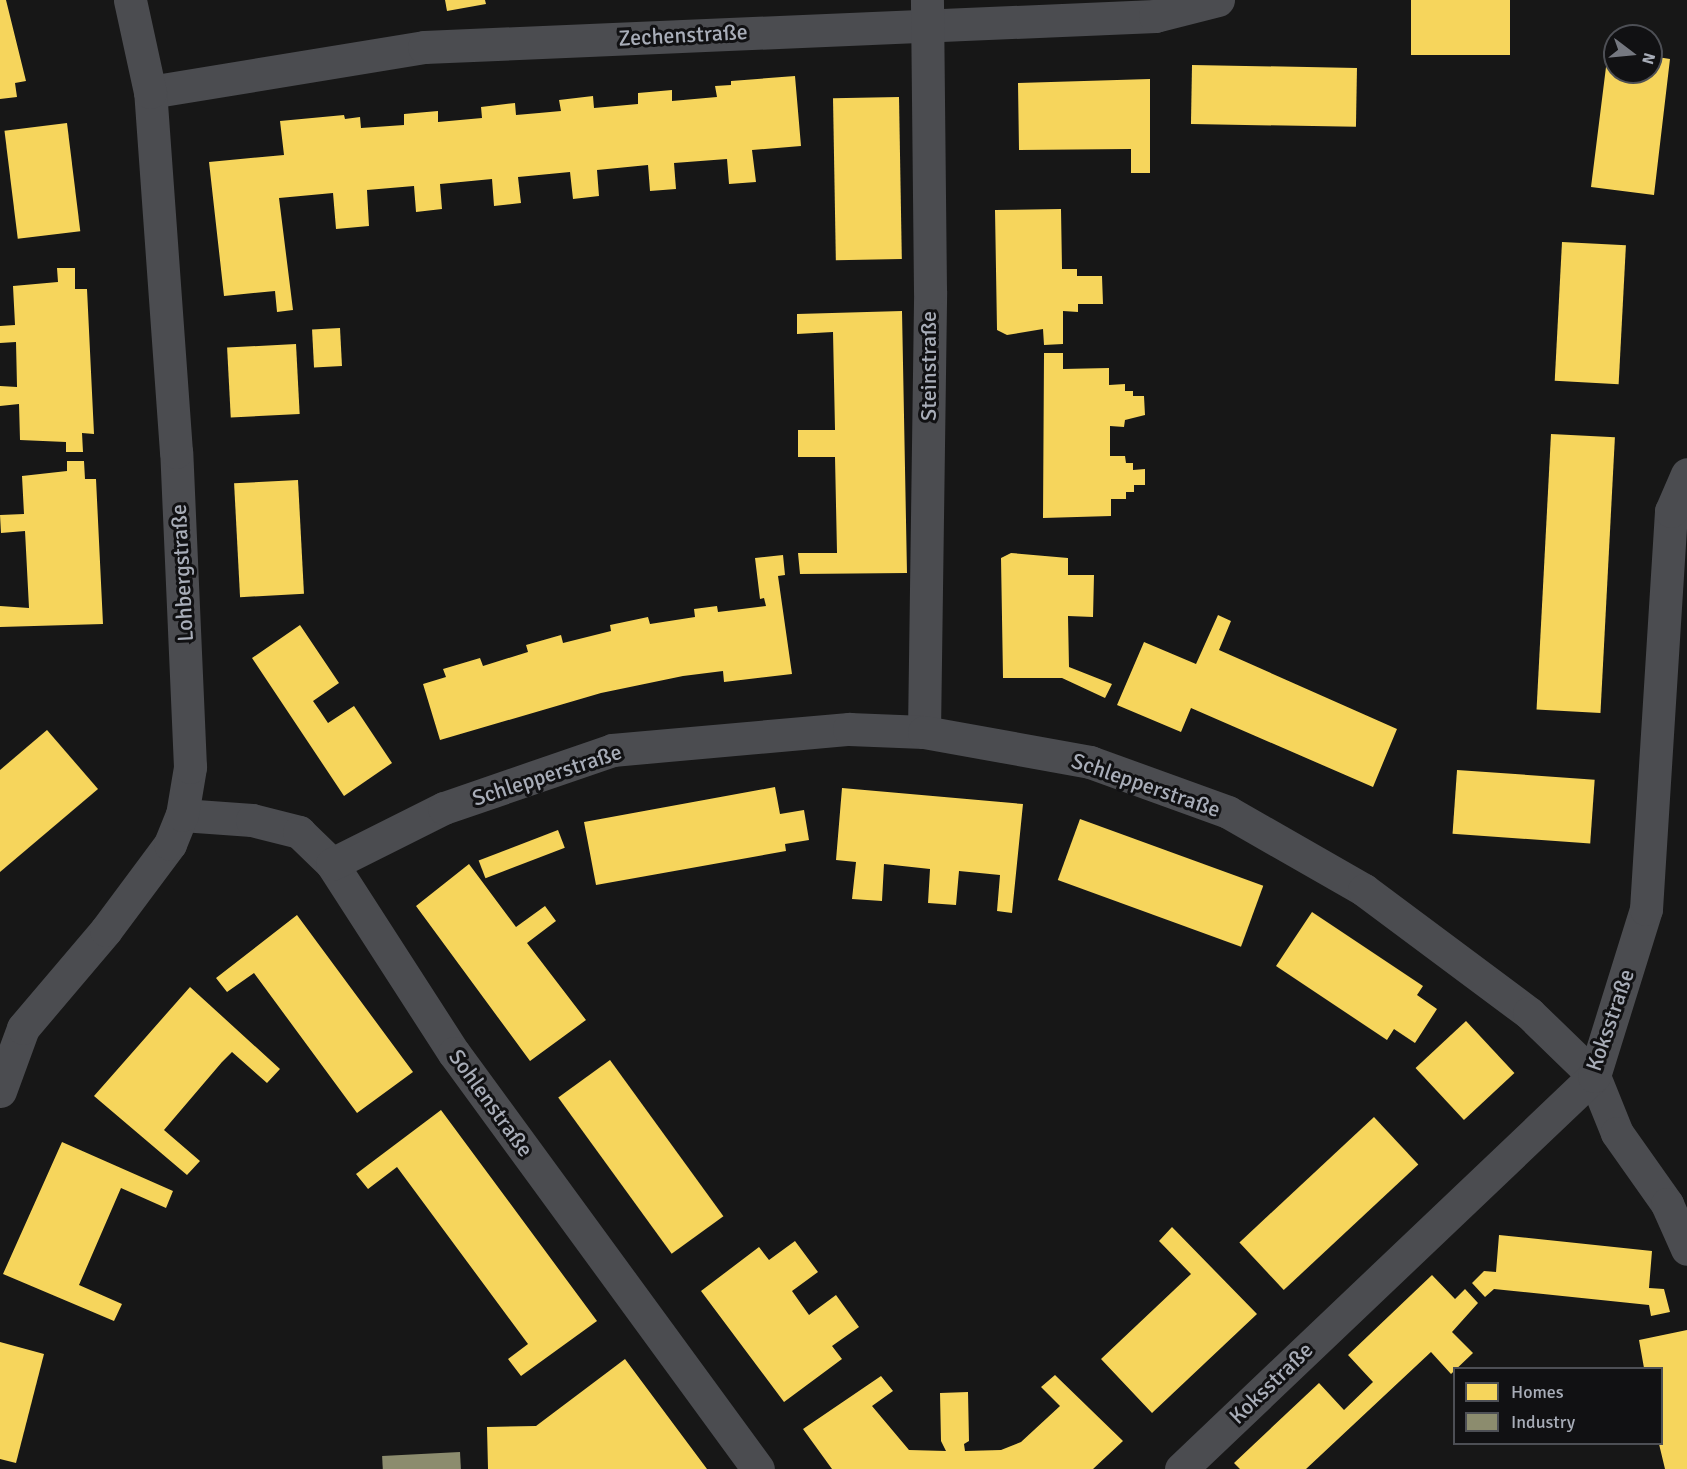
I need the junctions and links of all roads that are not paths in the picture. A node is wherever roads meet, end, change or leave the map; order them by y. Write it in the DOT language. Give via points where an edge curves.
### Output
graph roads {
  1 [pos="130,0"];
  2 [pos="1218,0"];
  3 [pos="927,12"];
  4 [pos="150,92"];
  5 [pos="1687,474"];
  6 [pos="1679,512"];
  7 [pos="924,732"];
  8 [pos="182,815"];
  9 [pos="332,864"];
  10 [pos="12,1023"];
  11 [pos="1594,1076"];
  12 [pos="0,1091"];
  13 [pos="1687,1249"];
  14 [pos="758,1469"];
  15 [pos="1181,1469"];
  1 -- 4 [label="street, Lohbergstraße"];
  2 -- 3 [label="street, Zechenstraße" via="1155,16"];
  3 -- 4 [label="street, Zechenstraße" via="423,47"];
  3 -- 7 [label="street, Steinstraße" via="930,291"];
  4 -- 8 [label="street, Lohbergstraße" via="183,584 190,767"];
  5 -- 6 [label="street, Koksstraße"];
  6 -- 11 [label="street, Koksstraße" via="1646,909"];
  7 -- 9 [label="street, Schlepperstraße" via="849,729 612,750 444,808"];
  7 -- 11 [label="street, Schlepperstraße" via="1090,762 1228,812 1364,890 1529,1012"];
  8 -- 9 [label="street, Sohlenstraße" via="252,820 299,832"];
  8 -- 10 [label="street, Lohbergstraße" via="170,844 106,930"];
  9 -- 14 [label="street, Sohlenstraße" via="454,1053"];
  10 -- 12 [label="street, Lohbergstraße"];
  11 -- 13 [label="street, Schlepperstraße" via="1617,1132 1667,1204"];
  11 -- 15 [label="street, Koksstraße"];
}
